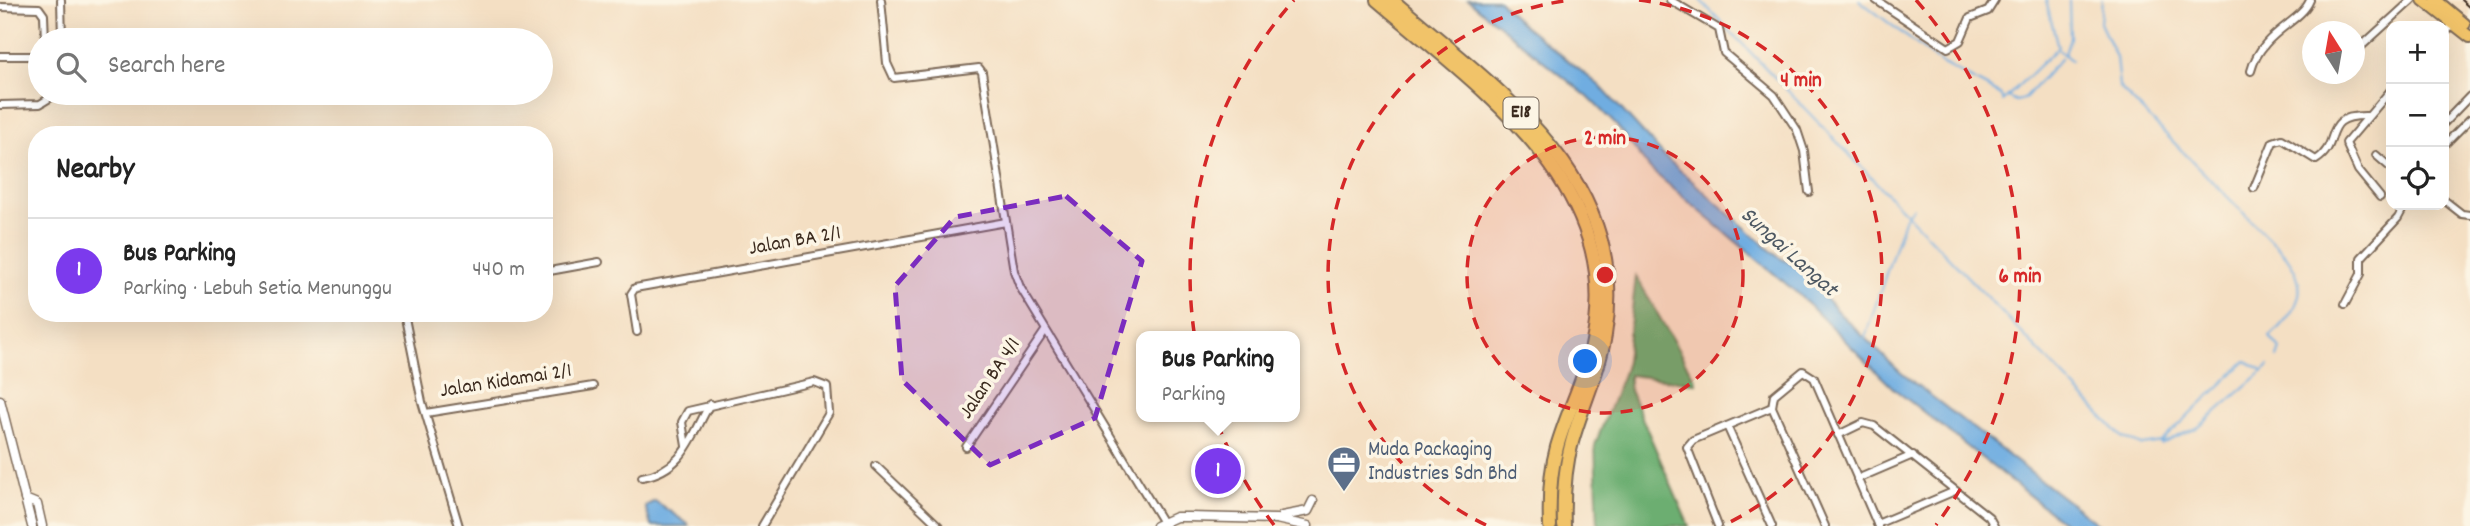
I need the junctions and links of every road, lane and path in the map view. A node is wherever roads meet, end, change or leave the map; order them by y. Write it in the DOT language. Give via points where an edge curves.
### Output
graph roads {
  1 [pos="61,0"];
  2 [pos="881,0"];
  3 [pos="1377,0"];
  4 [pos="1392,0"];
  5 [pos="1670,0"];
  6 [pos="1876,0"];
  7 [pos="1995,0"];
  8 [pos="2310,0"];
  9 [pos="2412,0"];
  10 [pos="2423,0"];
  11 [pos="2436,0"];
  12 [pos="0,8"];
  13 [pos="2454,24"];
  14 [pos="45,28"];
  15 [pos="62,28"];
  16 [pos="2449,29"];
  17 [pos="2469,29"];
  18 [pos="2365,43"];
  19 [pos="0,56"];
  20 [pos="28,56"];
  21 [pos="2251,71"];
  22 [pos="2386,95"];
  23 [pos="2470,96"];
  24 [pos="28,103"];
  25 [pos="0,105"];
  26 [pos="2451,115"];
  27 [pos="2367,116"];
  28 [pos="2449,117"];
  29 [pos="2470,119"];
  30 [pos="2462,127"];
  31 [pos="2449,140"];
  32 [pos="2376,155"];
  33 [pos="2386,164"];
  34 [pos="2254,188"];
  35 [pos="1809,192"];
  36 [pos="2379,197"];
  37 [pos="2449,204"];
  38 [pos="2402,210"];
  39 [pos="2470,215"];
  40 [pos="1006,222"];
  41 [pos="599,262"];
  42 [pos="553,270"];
  43 [pos="2345,304"];
  44 [pos="406,322"];
  45 [pos="638,331"];
  46 [pos="1045,331"];
  47 [pos="593,386"];
  48 [pos="0,400"];
  49 [pos="710,404"];
  50 [pos="1772,405"];
  51 [pos="426,413"];
  52 [pos="1727,426"];
  53 [pos="1838,435"];
  54 [pos="686,446"];
  55 [pos="966,447"];
  56 [pos="1913,456"];
  57 [pos="877,466"];
  58 [pos="642,477"];
  59 [pos="1857,479"];
  60 [pos="1955,491"];
  61 [pos="25,499"];
  62 [pos="1313,501"];
  63 [pos="1276,519"];
  64 [pos="1162,525"];
  65 [pos="1877,525"];
  66 [pos="32,526"];
  67 [pos="42,526"];
  68 [pos="459,526"];
  69 [pos="762,526"];
  70 [pos="939,526"];
  71 [pos="1308,526"];
  72 [pos="1550,526"];
  73 [pos="1564,526"];
  74 [pos="1718,526"];
  75 [pos="1772,526"];
  76 [pos="1824,526"];
  77 [pos="1994,526"];
  1 -- 15 [label="street"];
  2 -- 40 [label="street" via="887,63 894,78 966,68 982,72"];
  3 -- 72 [label="highway, E18" via="1535,144 1569,189 1586,227 1596,280 1595,322 1586,366 1556,450"];
  4 -- 73 [label="highway, E18" via="1539,131 1581,186 1600,230 1607,279 1605,335 1569,453"];
  5 -- 35 [label="street" via="1719,29 1724,54 1780,102 1803,145"];
  6 -- 7 [label="street" via="1948,48 1960,41 1970,18 1988,11"];
  8 -- 21 [label="street" via="2273,34"];
  9 -- 18 [label="street"];
  10 -- 13 [label="main road"];
  11 -- 17 [label="main road"];
  12 -- 14 [label="street" via="39,8"];
  13 -- 16 [label="street"];
  13 -- 17 [label="main road"];
  19 -- 20 [label="street"];
  22 -- 27 [label="street"];
  23 -- 26 [label="street"];
  24 -- 25 [label="street"];
  26 -- 28 [label="street"];
  26 -- 30 [label="street"];
  27 -- 34 [label="street" via="2340,121 2327,151 2316,160 2282,139 2273,142"];
  27 -- 36 [label="street" via="2347,145 2358,170"];
  29 -- 30 [label="street"];
  30 -- 31 [label="street"];
  32 -- 33 [label="street"];
  37 -- 39 [label="street"];
  38 -- 43 [label="street" via="2361,258 2361,274"];
  40 -- 45 [label="street, Jalan BA 2/1" via="635,288 631,294"];
  40 -- 46 [label="street" via="1014,271"];
  41 -- 42 [label="street"];
  44 -- 51 [label="street"];
  46 -- 55 [label="street, Jalan BA 4/1"];
  46 -- 64 [label="street"];
  47 -- 51 [label="street, Jalan Kidamai 2/1"];
  48 -- 61 [label="street"];
  49 -- 54 [label="street"];
  49 -- 54 [label="street" via="688,411 684,417"];
  49 -- 69 [label="street" via="814,382 827,387 829,413"];
  50 -- 52 [label="street"];
  50 -- 53 [label="street" via="1774,395 1800,373 1808,372"];
  50 -- 76 [label="street"];
  51 -- 68 [label="street"];
  52 -- 74 [label="street" via="1687,447"];
  52 -- 75 [label="street"];
  53 -- 56 [label="street" via="1870,424"];
  53 -- 59 [label="street"];
  54 -- 58 [label="street" via="668,471"];
  56 -- 59 [label="street"];
  56 -- 60 [label="street"];
  57 -- 70 [label="street"];
  59 -- 65 [label="street"];
  60 -- 65 [label="street"];
  60 -- 77 [label="street"];
  61 -- 66 [label="street"];
  61 -- 67 [label="street" via="37,505"];
  62 -- 63 [label="street" via="1308,511"];
  63 -- 64 [label="street" via="1189,517"];
  63 -- 71 [label="street"];
}
